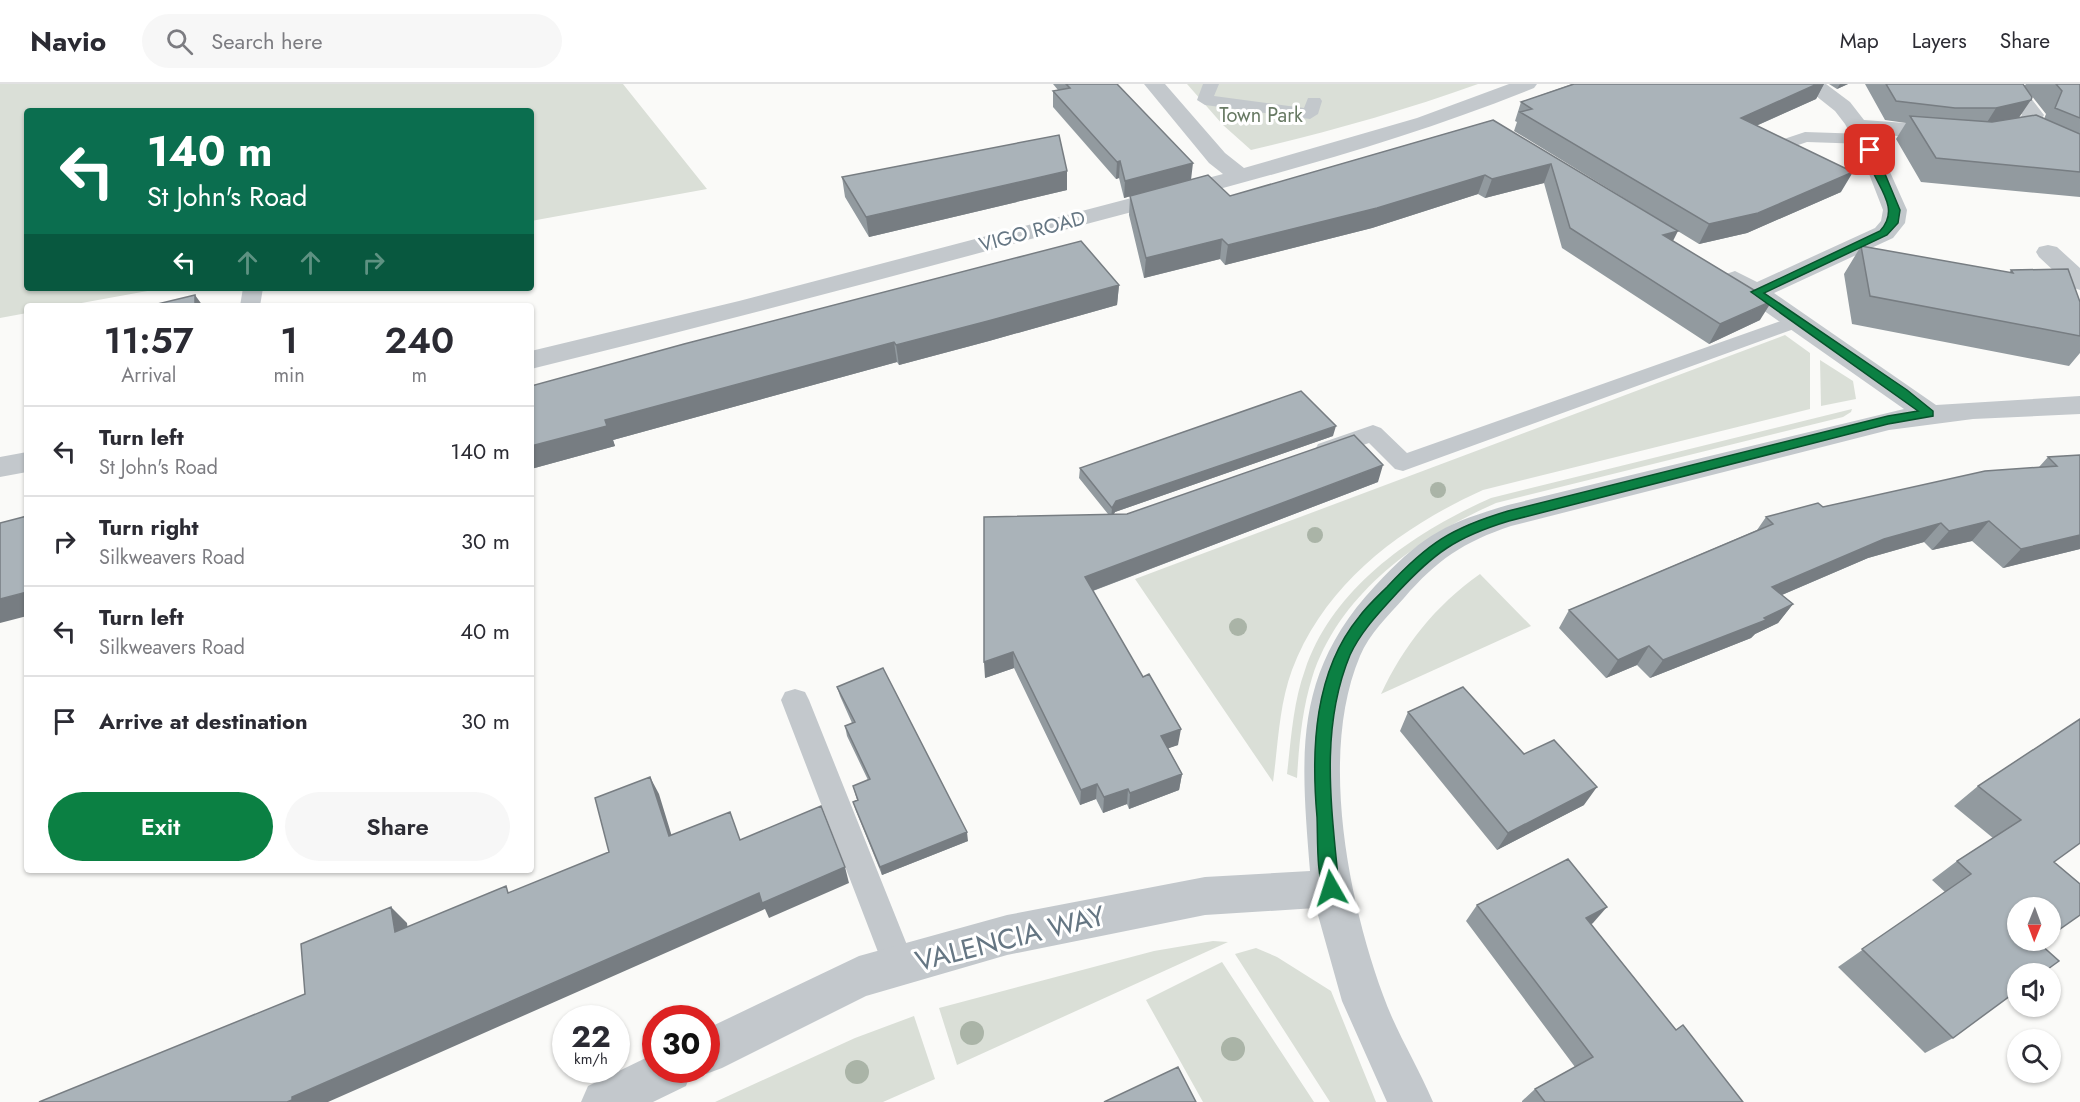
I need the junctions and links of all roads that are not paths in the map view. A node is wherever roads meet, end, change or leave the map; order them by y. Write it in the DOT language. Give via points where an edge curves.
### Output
graph roads {
  1 [pos="1154,84"];
  2 [pos="1211,84"];
  3 [pos="1527,84"];
  4 [pos="1811,84"];
  5 [pos="2010,84"];
  6 [pos="1314,101"];
  7 [pos="1460,110"];
  8 [pos="1489,128"];
  9 [pos="1861,132"];
  10 [pos="1775,148"];
  11 [pos="1239,176"];
  12 [pos="2048,252"];
  13 [pos="1717,268"];
  14 [pos="2080,282"];
  15 [pos="1756,292"];
  16 [pos="1798,321"];
  17 [pos="534,359"];
  18 [pos="2080,405"];
  19 [pos="1929,414"];
  20 [pos="1305,457"];
  21 [pos="24,463"];
  22 [pos="0,467"];
  23 [pos="795,700"];
  24 [pos="1331,888"];
  25 [pos="899,965"];
  26 [pos="720,1045"];
  27 [pos="643,1083"];
  28 [pos="604,1102"];
  29 [pos="1410,1102"];
  1 -- 11 [label="street" via="1217,158"];
  2 -- 6 [label="lane" via="1205,100 1310,114"];
  3 -- 7 [label="street, VIGO ROAD"];
  4 -- 9 [label="street" via="1845,108"];
  5 -- 9 [label="street" via="2033,115 2029,124 2031,135"];
  7 -- 8 [label="street"];
  7 -- 11 [label="street, VIGO ROAD"];
  9 -- 10 [label="lane" via="1805,137"];
  9 -- 15 [label="street" via="1895,210 1893,223 1884,233"];
  11 -- 17 [label="street, VIGO ROAD"];
  12 -- 14 [label="street"];
  13 -- 15 [label="street"];
  15 -- 16 [label="street"];
  16 -- 19 [label="street"];
  16 -- 20 [label="lane" via="1403,463 1373,433"];
  18 -- 19 [label="street"];
  19 -- 24 [label="street" via="1888,420 1519,513 1444,541 1416,563 1363,621 1344,652 1330,693 1321,776"];
  21 -- 22 [label="street"];
  23 -- 25 [label="lane"];
  24 -- 25 [label="street, VALENCIA WAY" via="1205,896 1130,909 1007,935"];
  24 -- 29 [label="street" via="1363,1001"];
  25 -- 26 [label="street, VALENCIA WAY" via="859,977"];
  27 -- 28 [label="street"];
}
